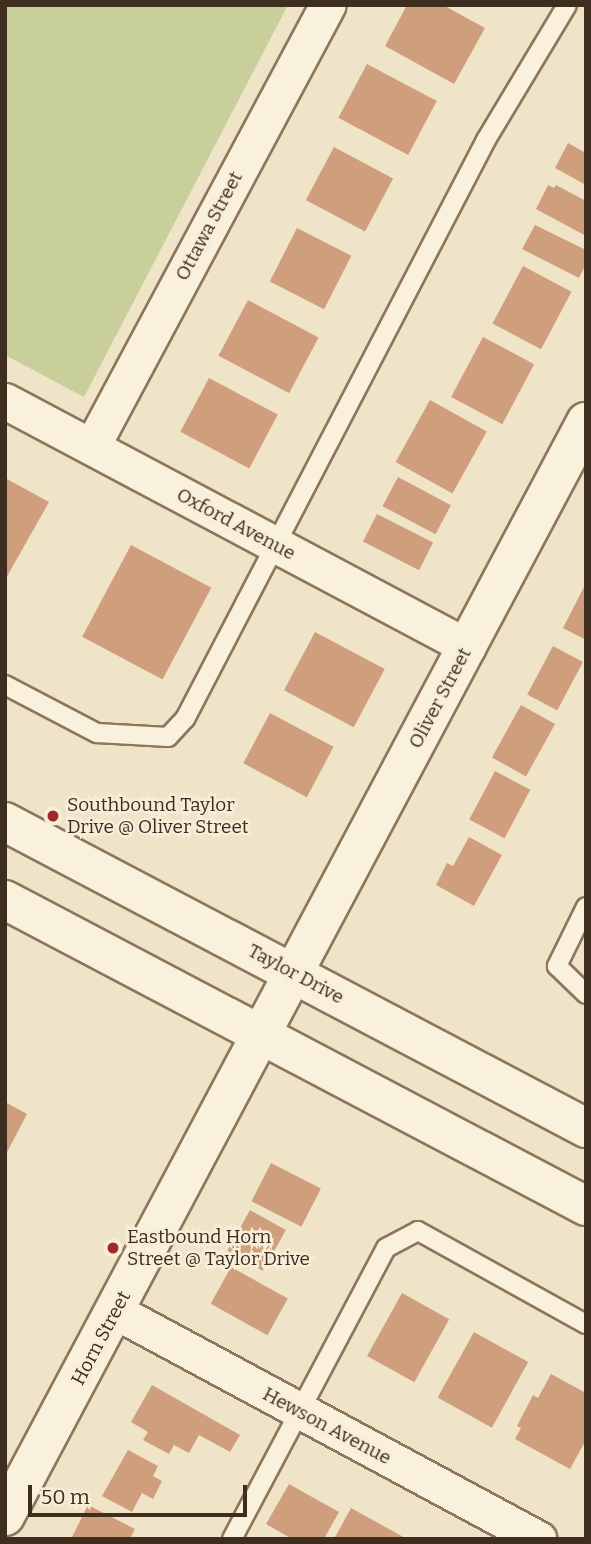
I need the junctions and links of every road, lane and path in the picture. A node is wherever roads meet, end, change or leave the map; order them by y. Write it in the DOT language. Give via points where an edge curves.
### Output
graph roads {
  1 [pos="327,5"];
  2 [pos="567,5"];
  3 [pos="5,401"];
  4 [pos="586,422"];
  5 [pos="92,446"];
  6 [pos="275,545"];
  7 [pos="468,647"];
  8 [pos="5,685"];
  9 [pos="5,822"];
  10 [pos="5,900"];
  11 [pos="586,907"];
  12 [pos="294,973"];
  13 [pos="586,994"];
  14 [pos="261,1037"];
  15 [pos="586,1128"];
  16 [pos="586,1206"];
  17 [pos="115,1311"];
  18 [pos="586,1324"];
  19 [pos="298,1410"];
  20 [pos="5,1516"];
  21 [pos="232,1539"];
  22 [pos="539,1539"];
  1 -- 5 [label="street, Ottawa Street"];
  2 -- 6 [label="lane" via="486,140"];
  3 -- 5 [label="street, Oxford Avenue"];
  4 -- 7 [label="main road, Oliver Street"];
  5 -- 6 [label="street, Oxford Avenue"];
  6 -- 7 [label="street, Oxford Avenue"];
  6 -- 8 [label="lane" via="185,719 168,737 97,733"];
  7 -- 12 [label="main road, Oliver Street"];
  9 -- 12 [label="main road, Taylor Drive"];
  10 -- 14 [label="main road"];
  11 -- 13 [label="lane" via="556,966"];
  12 -- 14 [label="main road, Horn Street"];
  12 -- 15 [label="main road, Taylor Drive"];
  14 -- 16 [label="main road"];
  14 -- 17 [label="main road, Horn Street"];
  17 -- 19 [label="street, Hewson Avenue"];
  17 -- 20 [label="main road, Horn Street"];
  18 -- 19 [label="lane" via="418,1231 386,1248"];
  19 -- 21 [label="lane"];
  19 -- 22 [label="street, Hewson Avenue"];
}
